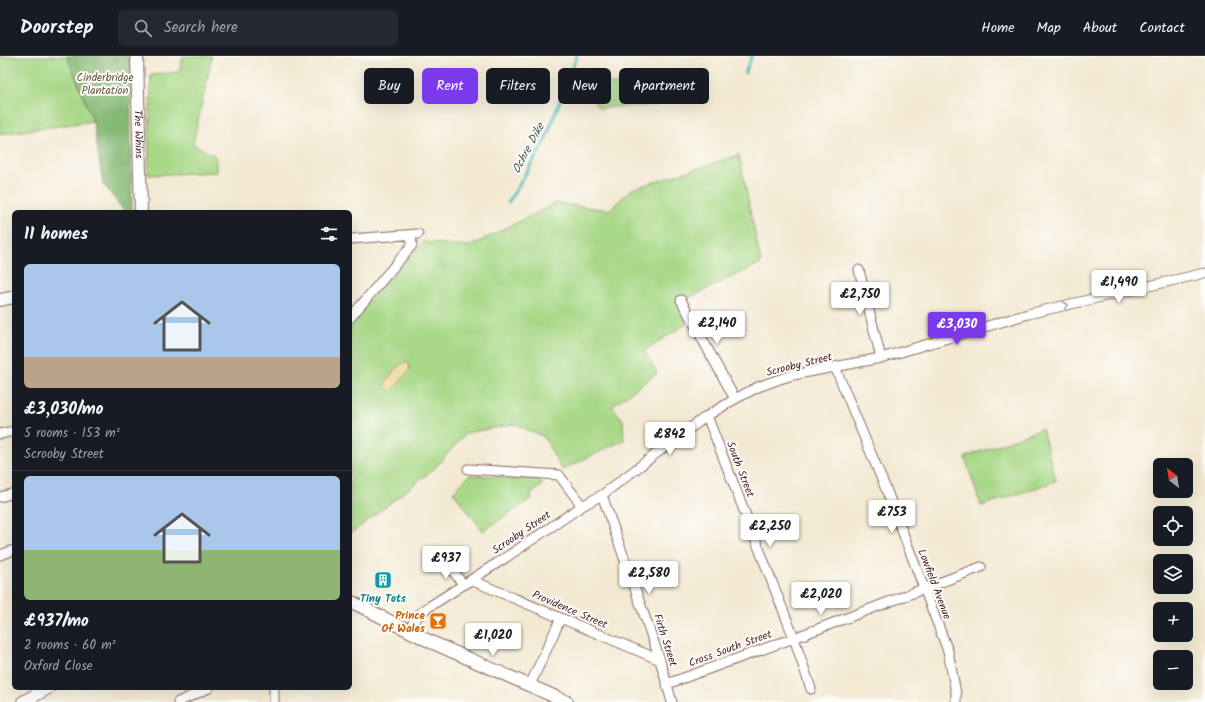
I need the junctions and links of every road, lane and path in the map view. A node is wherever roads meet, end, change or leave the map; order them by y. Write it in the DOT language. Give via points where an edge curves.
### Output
graph roads {
  1 [pos="137,56"];
  2 [pos="141,210"];
  3 [pos="352,239"];
  4 [pos="859,270"];
  5 [pos="1205,273"];
  6 [pos="12,297"];
  7 [pos="0,300"];
  8 [pos="681,300"];
  9 [pos="352,316"];
  10 [pos="881,358"];
  11 [pos="835,367"];
  12 [pos="735,399"];
  13 [pos="707,416"];
  14 [pos="12,431"];
  15 [pos="0,434"];
  16 [pos="468,469"];
  17 [pos="12,494"];
  18 [pos="602,495"];
  19 [pos="0,497"];
  20 [pos="582,506"];
  21 [pos="12,551"];
  22 [pos="0,555"];
  23 [pos="430,565"];
  24 [pos="981,566"];
  25 [pos="467,582"];
  26 [pos="924,588"];
  27 [pos="352,602"];
  28 [pos="561,618"];
  29 [pos="409,631"];
  30 [pos="794,638"];
  31 [pos="660,660"];
  32 [pos="667,684"];
  33 [pos="530,685"];
  34 [pos="811,689"];
  35 [pos="44,690"];
  36 [pos="205,690"];
  37 [pos="274,690"];
  38 [pos="23,702"];
  39 [pos="178,702"];
  40 [pos="274,702"];
  41 [pos="567,702"];
  42 [pos="672,702"];
  43 [pos="956,702"];
  1 -- 2 [label="main road, The Whins"];
  3 -- 9 [label="street" via="414,235 412,245"];
  4 -- 10 [label="street"];
  10 -- 5 [label="street, Scrooby Street, one-way" via="1028,314"];
  6 -- 7 [label="main road"];
  8 -- 12 [label="street"];
  10 -- 11 [label="street, Scrooby Street"];
  11 -- 12 [label="street, Scrooby Street" via="777,380"];
  11 -- 26 [label="street, Lowfield Avenue"];
  12 -- 13 [label="street, Scrooby Street"];
  13 -- 18 [label="street, Scrooby Street"];
  13 -- 30 [label="street, South Street"];
  14 -- 15 [label="street"];
  16 -- 20 [label="street" via="559,475"];
  17 -- 19 [label="street"];
  18 -- 20 [label="street, Scrooby Street"];
  18 -- 31 [label="street, Firth Street"];
  20 -- 25 [label="street, Scrooby Street"];
  21 -- 22 [label="street"];
  23 -- 25 [label="street" via="441,556"];
  24 -- 26 [label="street, Cross South Street"];
  25 -- 28 [label="street, Providence Street"];
  25 -- 29 [label="street, Scrooby Street" via="424,610 415,619"];
  26 -- 30 [label="street, Cross South Street"];
  26 -- 43 [label="street, Lowfield Avenue" via="948,651"];
  27 -- 29 [label="main road"];
  28 -- 31 [label="street, Providence Street"];
  28 -- 33 [label="street"];
  29 -- 33 [label="main road"];
  30 -- 32 [label="street, Cross South Street"];
  30 -- 34 [label="street, South Street"];
  31 -- 32 [label="street, Firth Street"];
  32 -- 42 [label="street, Firth Street"];
  33 -- 41 [label="main road"];
  35 -- 38 [label="main road"];
  36 -- 39 [label="street"];
  37 -- 40 [label="street"];
}
